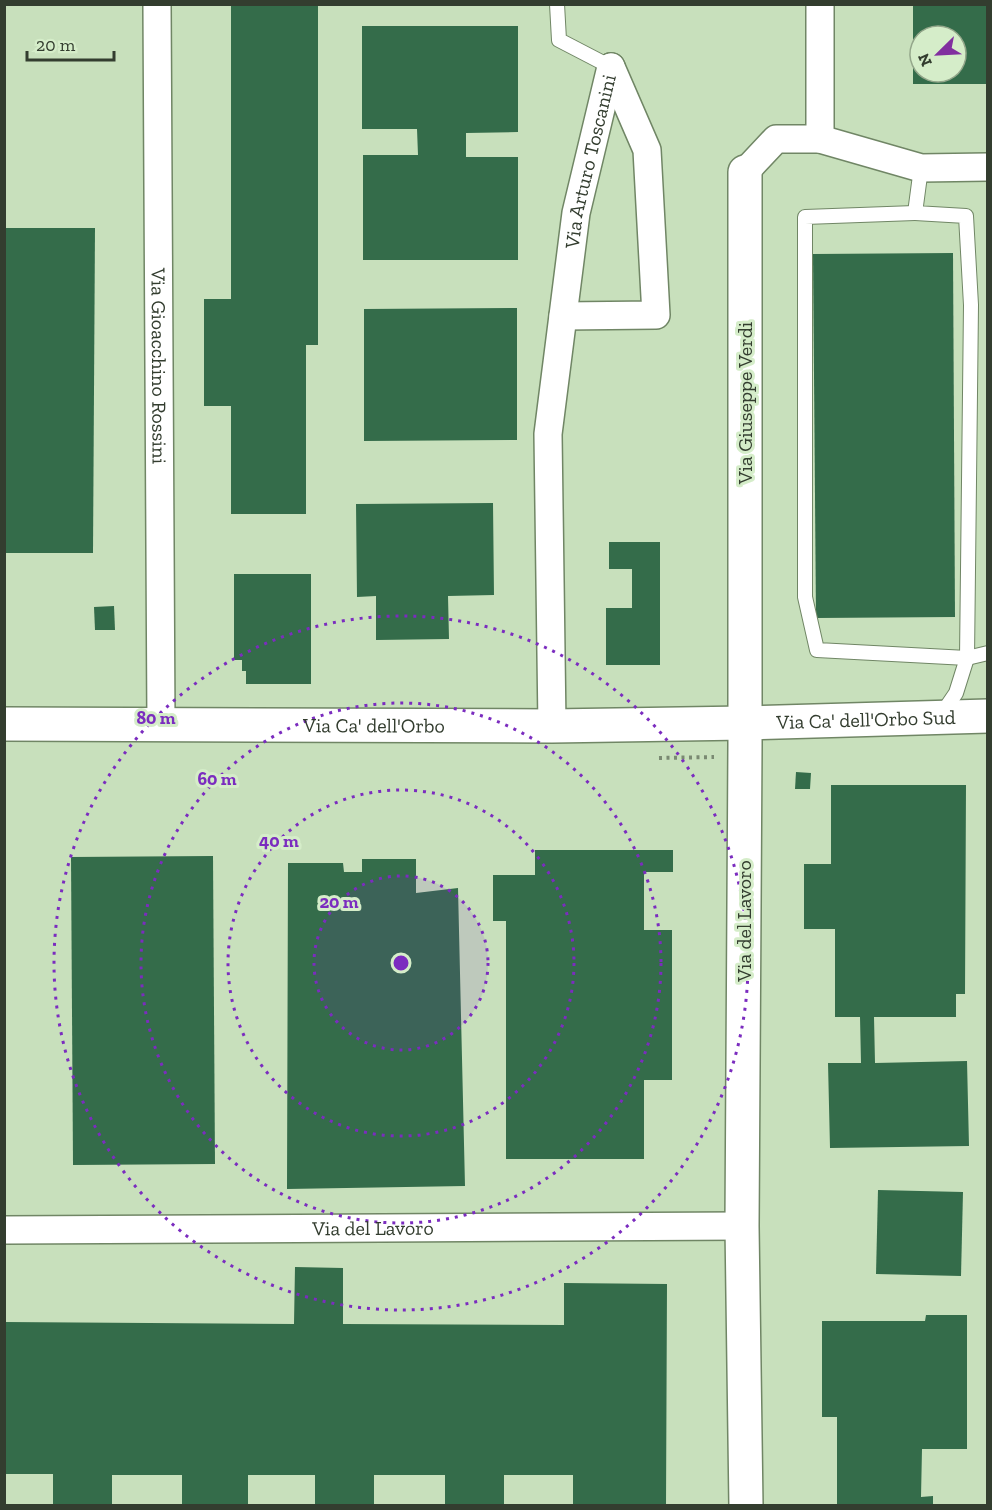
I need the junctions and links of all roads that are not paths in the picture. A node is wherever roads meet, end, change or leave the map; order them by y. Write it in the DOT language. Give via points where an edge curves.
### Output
graph roads {
  1 [pos="157,4"];
  2 [pos="556,4"];
  3 [pos="820,4"];
  4 [pos="611,67"];
  5 [pos="820,139"];
  6 [pos="987,167"];
  7 [pos="921,168"];
  8 [pos="746,172"];
  9 [pos="915,213"];
  10 [pos="563,316"];
  11 [pos="987,653"];
  12 [pos="968,658"];
  13 [pos="940,716"];
  14 [pos="987,716"];
  15 [pos="745,723"];
  16 [pos="4,724"];
  17 [pos="161,726"];
  18 [pos="552,726"];
  19 [pos="742,1226"];
  20 [pos="4,1230"];
  21 [pos="746,1506"];
  1 -- 17 [label="street, Via Gioacchino Rossini"];
  2 -- 4 [label="lane" via="559,40"];
  3 -- 5 [label="street"];
  4 -- 10 [label="street, Via Arturo Toscanini" via="576,213"];
  4 -- 10 [label="street, Via Arturo Toscanini" via="647,150 656,315"];
  5 -- 7 [label="street, Via Giuseppe Verdi"];
  5 -- 8 [label="street, Via Giuseppe Verdi" via="776,139"];
  6 -- 7 [label="street, Via Giuseppe Verdi"];
  7 -- 9 [label="lane"];
  8 -- 15 [label="street, Via Giuseppe Verdi"];
  9 -- 12 [label="lane" via="966,216 971,305"];
  9 -- 12 [label="lane" via="805,217 805,597 817,650"];
  10 -- 18 [label="street, Via Arturo Toscanini" via="548,434"];
  11 -- 12 [label="lane"];
  12 -- 13 [label="lane" via="956,693"];
  13 -- 14 [label="street, Via Ca' dell'Orbo Sud"];
  13 -- 15 [label="street, Via Ca' dell'Orbo Sud"];
  15 -- 18 [label="street, Via Ca' dell'Orbo"];
  15 -- 19 [label="street, Via del Lavoro"];
  16 -- 17 [label="street, Via Ca' dell'Orbo"];
  17 -- 18 [label="street, Via Ca' dell'Orbo"];
  19 -- 20 [label="street, Via del Lavoro"];
  19 -- 21 [label="street, Via del Lavoro"];
}
